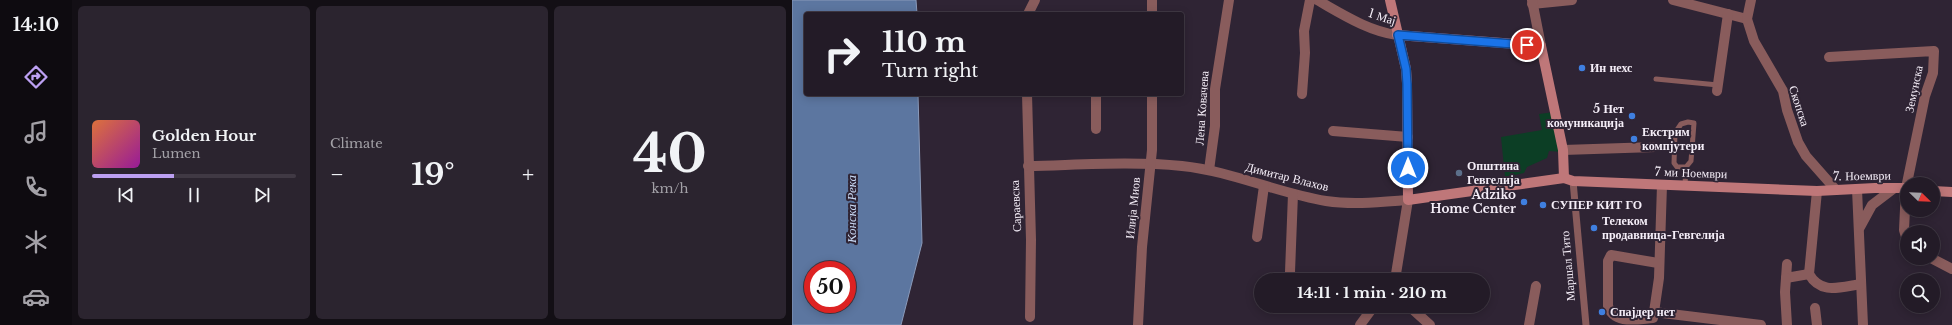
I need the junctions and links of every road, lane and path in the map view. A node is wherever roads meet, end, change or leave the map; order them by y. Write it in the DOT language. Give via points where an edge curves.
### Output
graph roads {
  1 [pos="1035,0"];
  2 [pos="1152,0"];
  3 [pos="1229,0"];
  4 [pos="1310,0"];
  5 [pos="1317,0"];
  6 [pos="1390,0"];
  7 [pos="1572,0"];
  8 [pos="1673,0"];
  9 [pos="1751,0"];
  10 [pos="1532,2"];
  11 [pos="1029,12"];
  12 [pos="1152,12"];
  13 [pos="1728,14"];
  14 [pos="1747,19"];
  15 [pos="1398,35"];
  16 [pos="1541,46"];
  17 [pos="1829,57"];
  18 [pos="1656,79"];
  19 [pos="1718,88"];
  20 [pos="1302,94"];
  21 [pos="1027,96"];
  22 [pos="1096,96"];
  23 [pos="1152,96"];
  24 [pos="1096,129"];
  25 [pos="1333,131"];
  26 [pos="1408,137"];
  27 [pos="1655,147"];
  28 [pos="1563,150"];
  29 [pos="1150,164"];
  30 [pos="1028,166"];
  31 [pos="1686,167"];
  32 [pos="1209,170"];
  33 [pos="1908,177"];
  34 [pos="1568,180"];
  35 [pos="1662,185"];
  36 [pos="1264,186"];
  37 [pos="1685,186"];
  38 [pos="1900,188"];
  39 [pos="1856,189"];
  40 [pos="1893,189"];
  41 [pos="1836,190"];
  42 [pos="1817,191"];
  43 [pos="1940,191"];
  44 [pos="1952,192"];
  45 [pos="1293,194"];
  46 [pos="1408,200"];
  47 [pos="1859,231"];
  48 [pos="1257,237"];
  49 [pos="1658,263"];
  50 [pos="1940,263"];
  51 [pos="1787,264"];
  52 [pos="1952,269"];
  53 [pos="1290,273"];
  54 [pos="1395,273"];
  55 [pos="1810,274"];
  56 [pos="1786,278"];
  57 [pos="1861,284"];
  58 [pos="1536,286"];
  59 [pos="1816,308"];
  60 [pos="1369,313"];
  61 [pos="1417,313"];
  62 [pos="1030,317"];
  63 [pos="1654,318"];
  64 [pos="1138,325"];
  65 [pos="1360,325"];
  66 [pos="1430,325"];
  67 [pos="1529,325"];
  68 [pos="1586,325"];
  69 [pos="1761,325"];
  70 [pos="1787,325"];
  71 [pos="1817,325"];
  72 [pos="1863,325"];
  1 -- 11 [label="street"];
  2 -- 12 [label="street"];
  3 -- 32 [label="street, Лена Ковачева" via="1215,89 1215,126"];
  4 -- 20 [label="street" via="1304,31"];
  5 -- 15 [label="street, 1 Мај" via="1358,22 1384,33"];
  6 -- 15 [label="main road"];
  7 -- 10 [label="street"];
  8 -- 13 [label="street"];
  9 -- 14 [label="street, Скопска"];
  10 -- 16 [label="street"];
  13 -- 14 [label="street"];
  13 -- 19 [label="street"];
  14 -- 41 [label="street, Скопска" via="1754,41 1783,91 1798,142 1806,156"];
  15 -- 16 [label="main road"];
  15 -- 26 [label="main road" via="1406,69"];
  16 -- 28 [label="main road"];
  17 -- 33 [label="street, Земунска" via="1934,51 1933,74"];
  18 -- 19 [label="lane"];
  21 -- 30 [label="street, Сараевска"];
  22 -- 24 [label="street"];
  23 -- 29 [label="street, Илија Миов"];
  25 -- 26 [label="street"];
  26 -- 46 [label="main road"];
  27 -- 28 [label="street"];
  28 -- 34 [label="main road"];
  29 -- 30 [label="street, Димитар Влахов"];
  29 -- 32 [label="street, Димитар Влахов"];
  29 -- 64 [label="street, Илија Миов"];
  30 -- 62 [label="street, Сараевска" via="1031,240"];
  31 -- 31 [label="lane" via="1691,161 1694,123 1688,122 1681,124 1675,134 1674,163 1677,167"];
  31 -- 37 [label="lane"];
  32 -- 36 [label="street, Димитар Влахов"];
  34 -- 35 [label="main road, 7 ми Ноември"];
  34 -- 46 [label="main road, Димитар Влахов"];
  34 -- 68 [label="street, Маршал Тито"];
  35 -- 37 [label="main road, 7 ми Ноември"];
  35 -- 49 [label="street"];
  36 -- 45 [label="street, Димитар Влахов"];
  36 -- 48 [label="street"];
  37 -- 42 [label="main road, 7 ми Ноември"];
  38 -- 40 [label="main road, 7. Ноември"];
  39 -- 40 [label="main road, 7. Ноември"];
  39 -- 41 [label="main road, 7. Ноември"];
  39 -- 47 [label="street"];
  40 -- 47 [label="street" via="1872,205"];
  41 -- 42 [label="main road, 7. Ноември"];
  42 -- 55 [label="street"];
  43 -- 44 [label="main road"];
  45 -- 46 [label="street, Димитар Влахов" via="1327,201"];
  45 -- 53 [label="street"];
  46 -- 54 [label="street"];
  47 -- 57 [label="street"];
  49 -- 63 [label="street" via="1659,278"];
  49 -- 63 [label="street" via="1611,256 1608,261 1610,312 1621,320"];
  50 -- 52 [label="street"];
  51 -- 56 [label="street"];
  55 -- 56 [label="street"];
  55 -- 57 [label="street" via="1814,283 1821,287"];
  56 -- 70 [label="street"];
  57 -- 72 [label="street"];
  58 -- 67 [label="street"];
  59 -- 71 [label="street"];
  60 -- 65 [label="street"];
  61 -- 66 [label="street"];
  63 -- 69 [label="street"];
}
